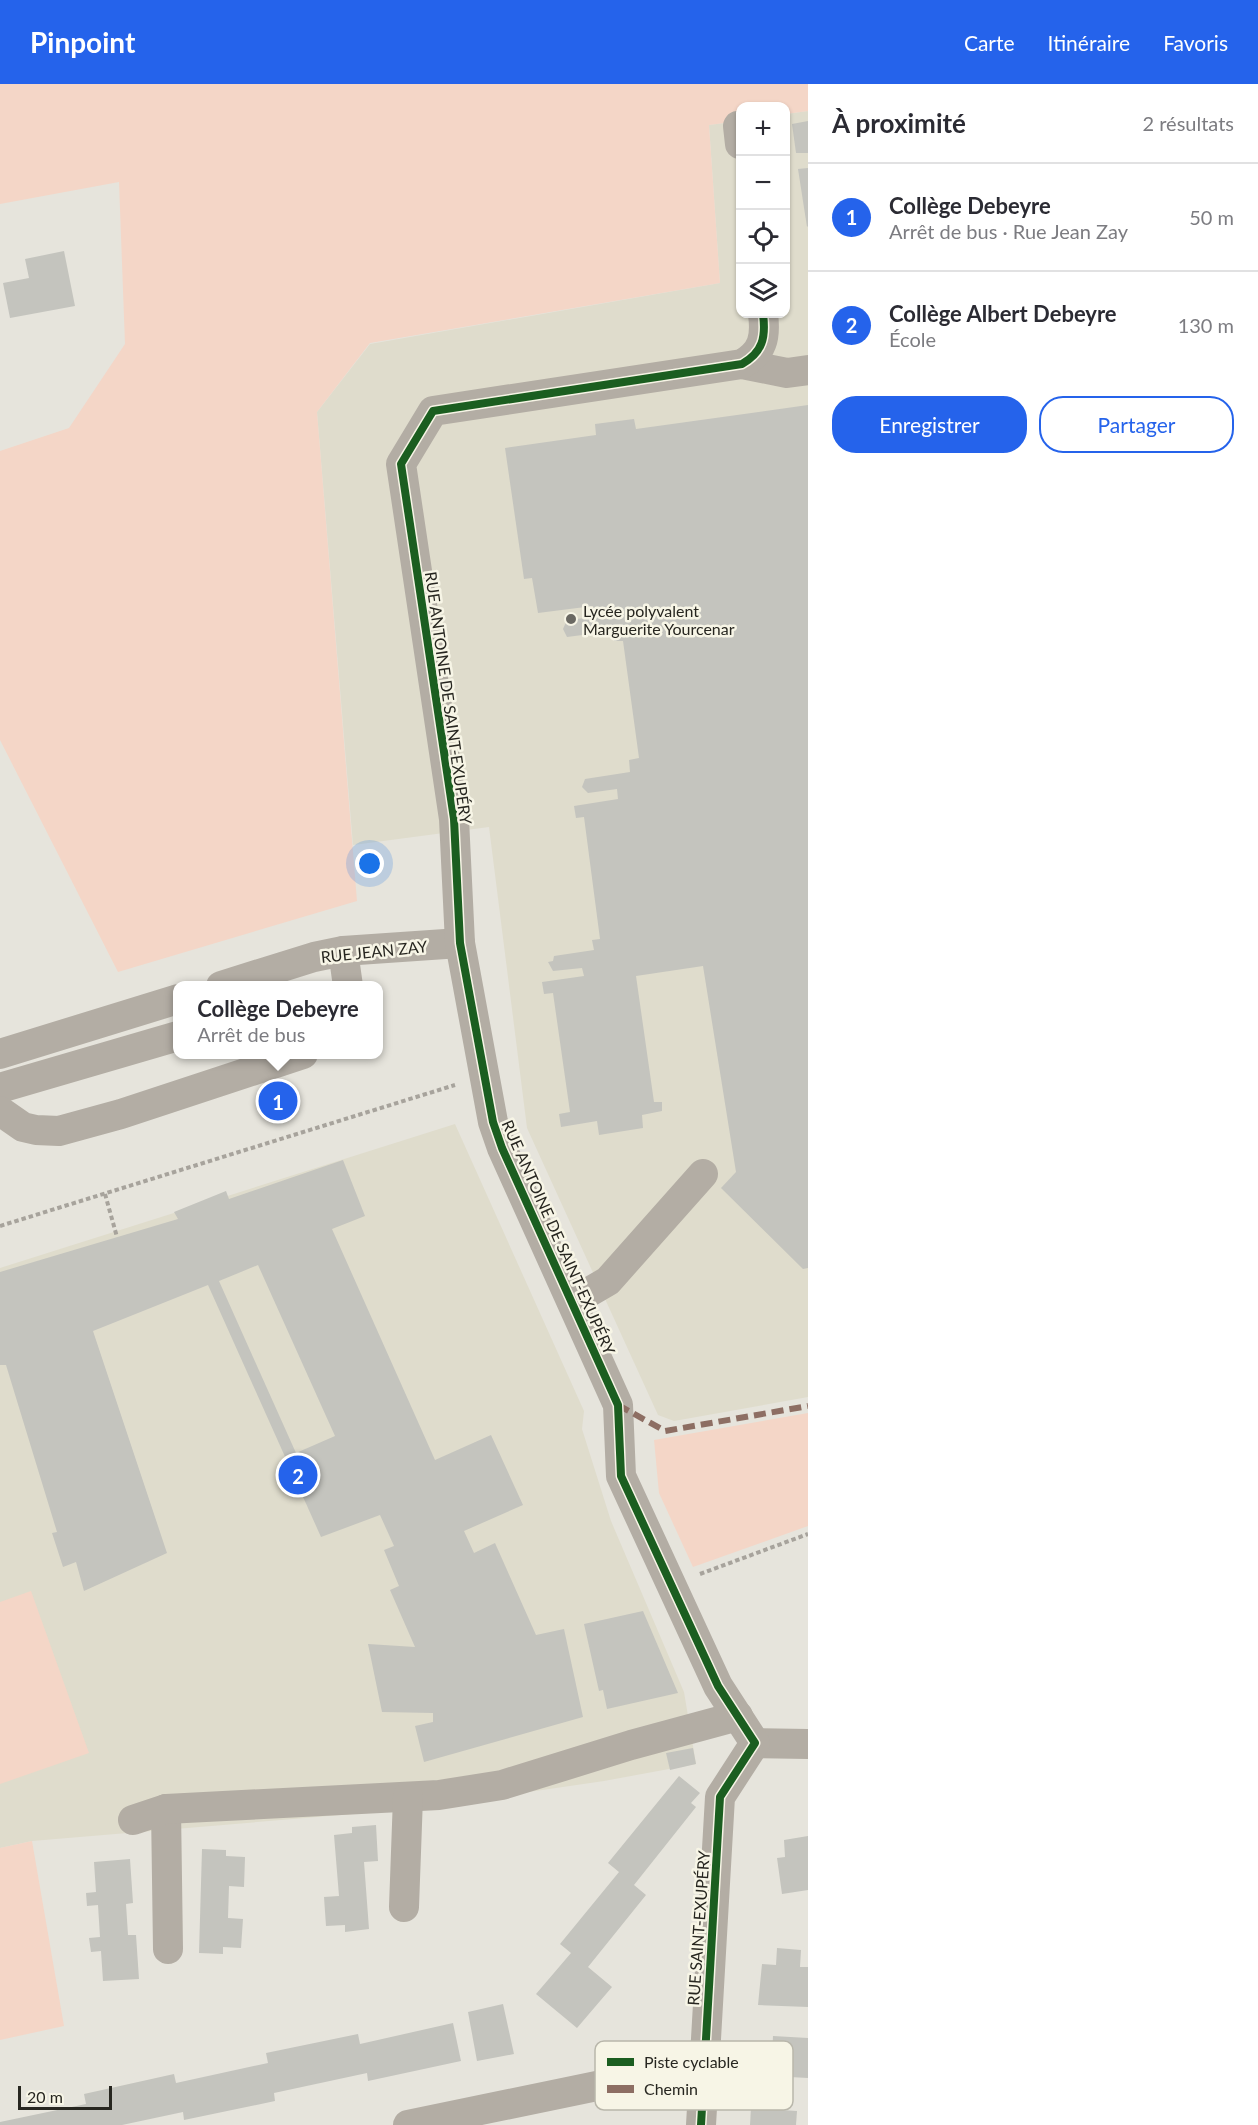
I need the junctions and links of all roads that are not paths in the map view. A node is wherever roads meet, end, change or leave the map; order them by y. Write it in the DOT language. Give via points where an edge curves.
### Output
graph roads {
  1 [pos="764,318"];
  2 [pos="742,364"];
  3 [pos="808,370"];
  4 [pos="460,943"];
  5 [pos="343,951"];
  6 [pos="237,981"];
  7 [pos="347,981"];
  8 [pos="173,1000"];
  9 [pos="173,1037"];
  10 [pos="0,1054"];
  11 [pos="288,1059"];
  12 [pos="0,1088"];
  13 [pos="0,1111"];
  14 [pos="703,1174"];
  15 [pos="572,1302"];
  16 [pos="738,1716"];
  17 [pos="755,1743"];
  18 [pos="808,1744"];
  19 [pos="408,1797"];
  20 [pos="166,1809"];
  21 [pos="133,1820"];
  22 [pos="404,1906"];
  23 [pos="168,1949"];
  24 [pos="704,2041"];
  25 [pos="595,2086"];
  26 [pos="701,2110"];
  27 [pos="408,2125"];
  28 [pos="701,2125"];
  1 -- 2 [label="street" via="763,344 754,357"];
  2 -- 3 [label="street" via="787,373"];
  2 -- 4 [label="street, RUE ANTOINE DE SAINT-EXUPÉRY" via="433,411 401,464 454,819"];
  4 -- 5 [label="street, RUE JEAN ZAY"];
  4 -- 15 [label="street, RUE ANTOINE DE SAINT-EXUPÉRY" via="493,1122"];
  5 -- 6 [label="street, RUE JEAN ZAY"];
  5 -- 7 [label="street"];
  8 -- 10 [label="street"];
  9 -- 12 [label="street"];
  11 -- 13 [label="street" via="59,1131 23,1126"];
  14 -- 15 [label="street" via="609,1281"];
  15 -- 16 [label="street, RUE ANTOINE DE SAINT-EXUPÉRY" via="618,1405 621,1476 718,1686"];
  16 -- 17 [label="street, RUE ANTOINE DE SAINT-EXUPÉRY"];
  16 -- 19 [label="street" via="502,1785"];
  17 -- 18 [label="street"];
  17 -- 24 [label="street, RUE SAINT-EXUPÉRY" via="720,1797"];
  19 -- 20 [label="street"];
  19 -- 22 [label="street"];
  20 -- 21 [label="street"];
  20 -- 23 [label="street"];
  25 -- 27 [label="street"];
  26 -- 28 [label="street, RUE SAINT-EXUPÉRY"];
}
